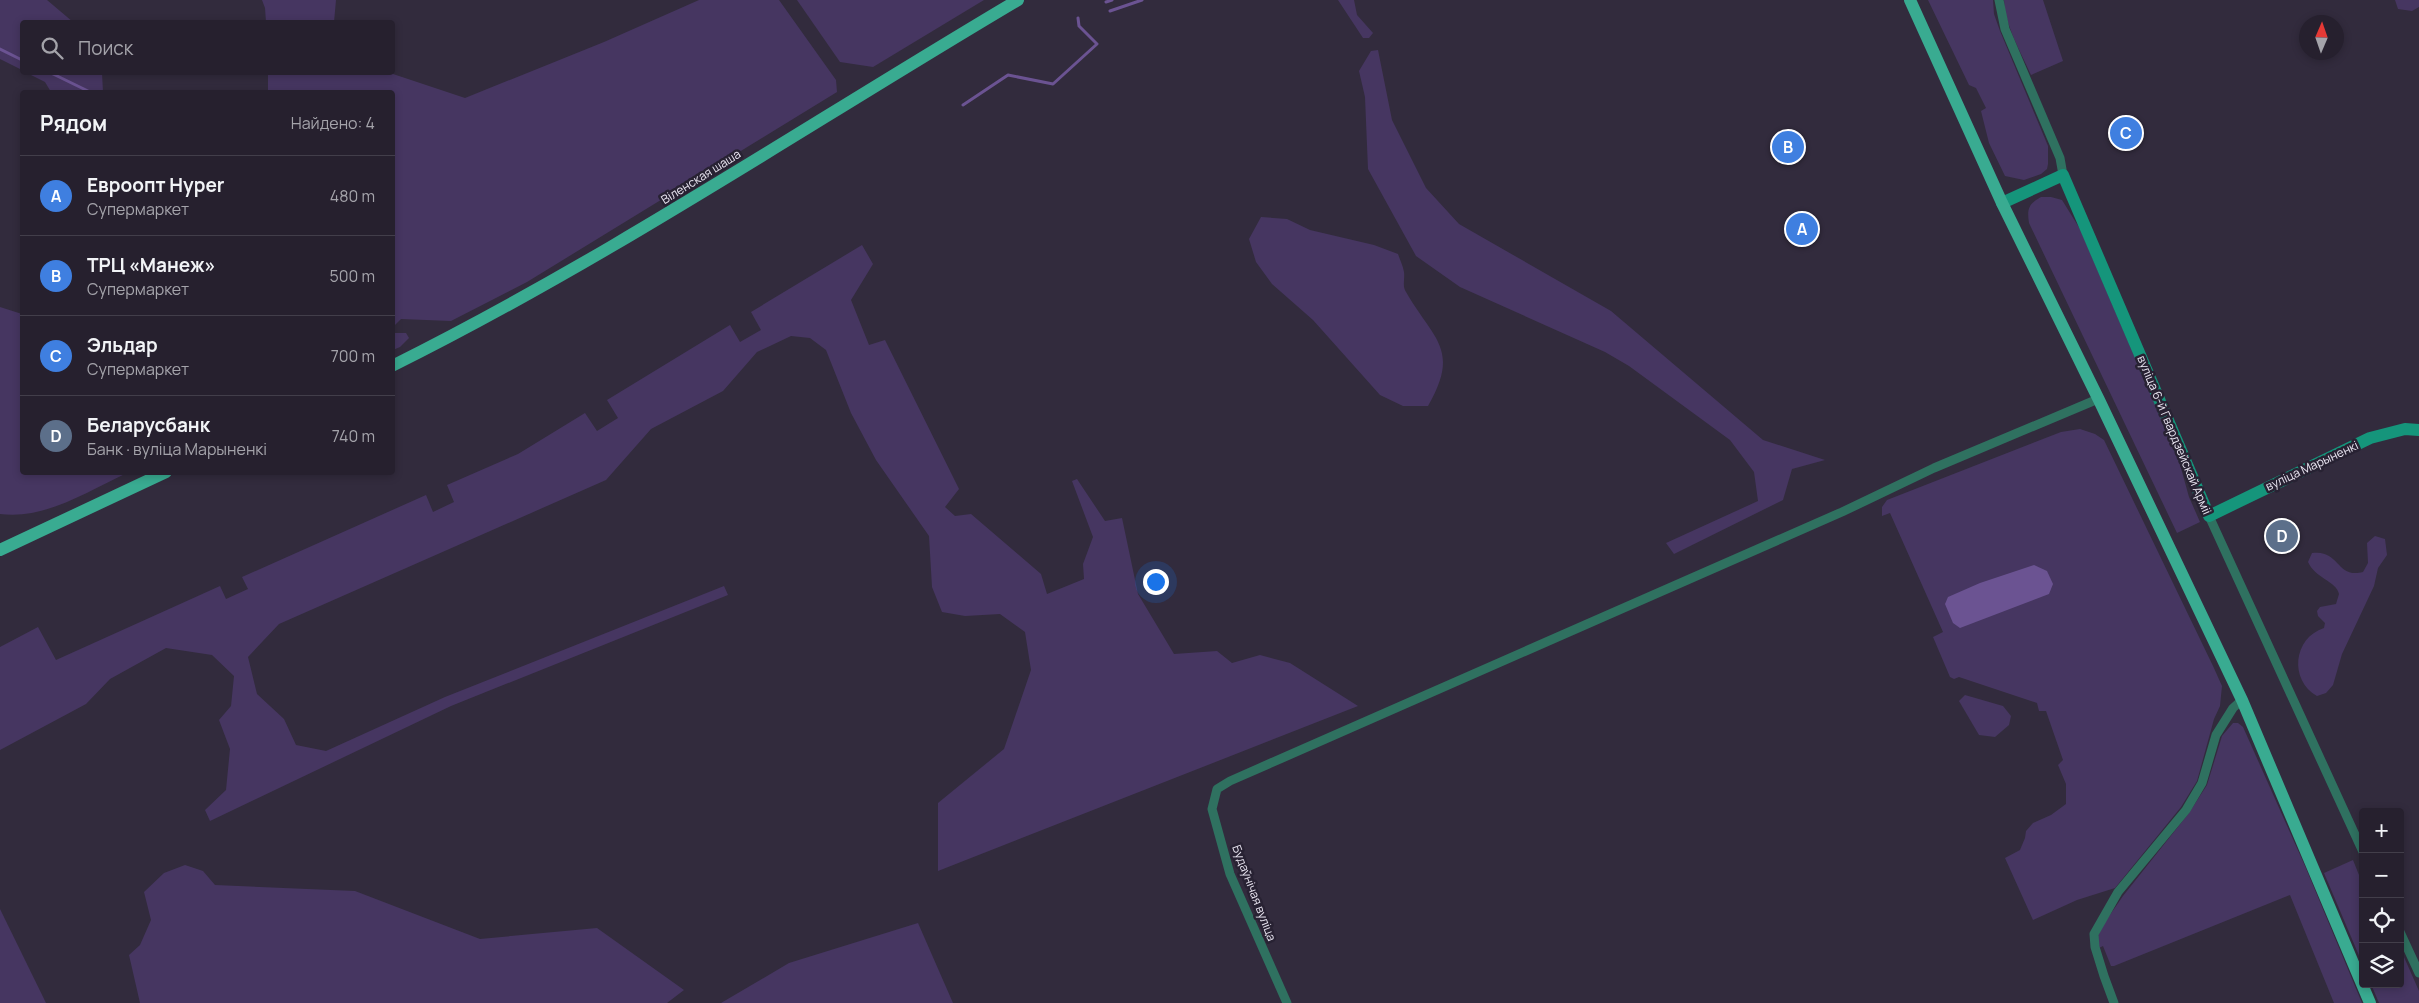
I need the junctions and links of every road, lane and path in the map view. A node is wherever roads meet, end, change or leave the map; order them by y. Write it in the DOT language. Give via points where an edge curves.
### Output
graph roads {
  1 [pos="1018,0"];
  2 [pos="1910,0"];
  3 [pos="1999,0"];
  4 [pos="2063,175"];
  5 [pos="2002,202"];
  6 [pos="395,364"];
  7 [pos="2098,399"];
  8 [pos="2419,430"];
  9 [pos="160,475"];
  10 [pos="2209,516"];
  11 [pos="0,550"];
  12 [pos="2242,700"];
  13 [pos="2359,843"];
  14 [pos="2404,941"];
  15 [pos="2419,973"];
  16 [pos="1287,1003"];
  17 [pos="2114,1003"];
  18 [pos="2370,1003"];
  1 -- 6 [label="main road, Віленская шаша" via="641,231 480,322"];
  2 -- 5 [label="main road"];
  3 -- 4 [label="street, вуліца 6-й Гвардзейскай Арміі" via="2000,13 2060,158"];
  4 -- 5 [label="street"];
  4 -- 10 [label="street, вуліца 6-й Гвардзейскай Арміі"];
  5 -- 7 [label="main road"];
  7 -- 12 [label="main road"];
  7 -- 16 [label="street, Будаўнічая вуліца" via="1934,468 1842,512 1217,789 1212,809 1230,874"];
  8 -- 10 [label="street, вуліца Марыненкі" via="2405,429 2370,438"];
  9 -- 11 [label="main road"];
  10 -- 13 [label="street, вуліца 6-й Гвардзейскай Арміі"];
  12 -- 17 [label="street" via="2216,734 2202,783 2186,810 2118,892 2094,934"];
  12 -- 18 [label="main road"];
  14 -- 15 [label="street"];
}
